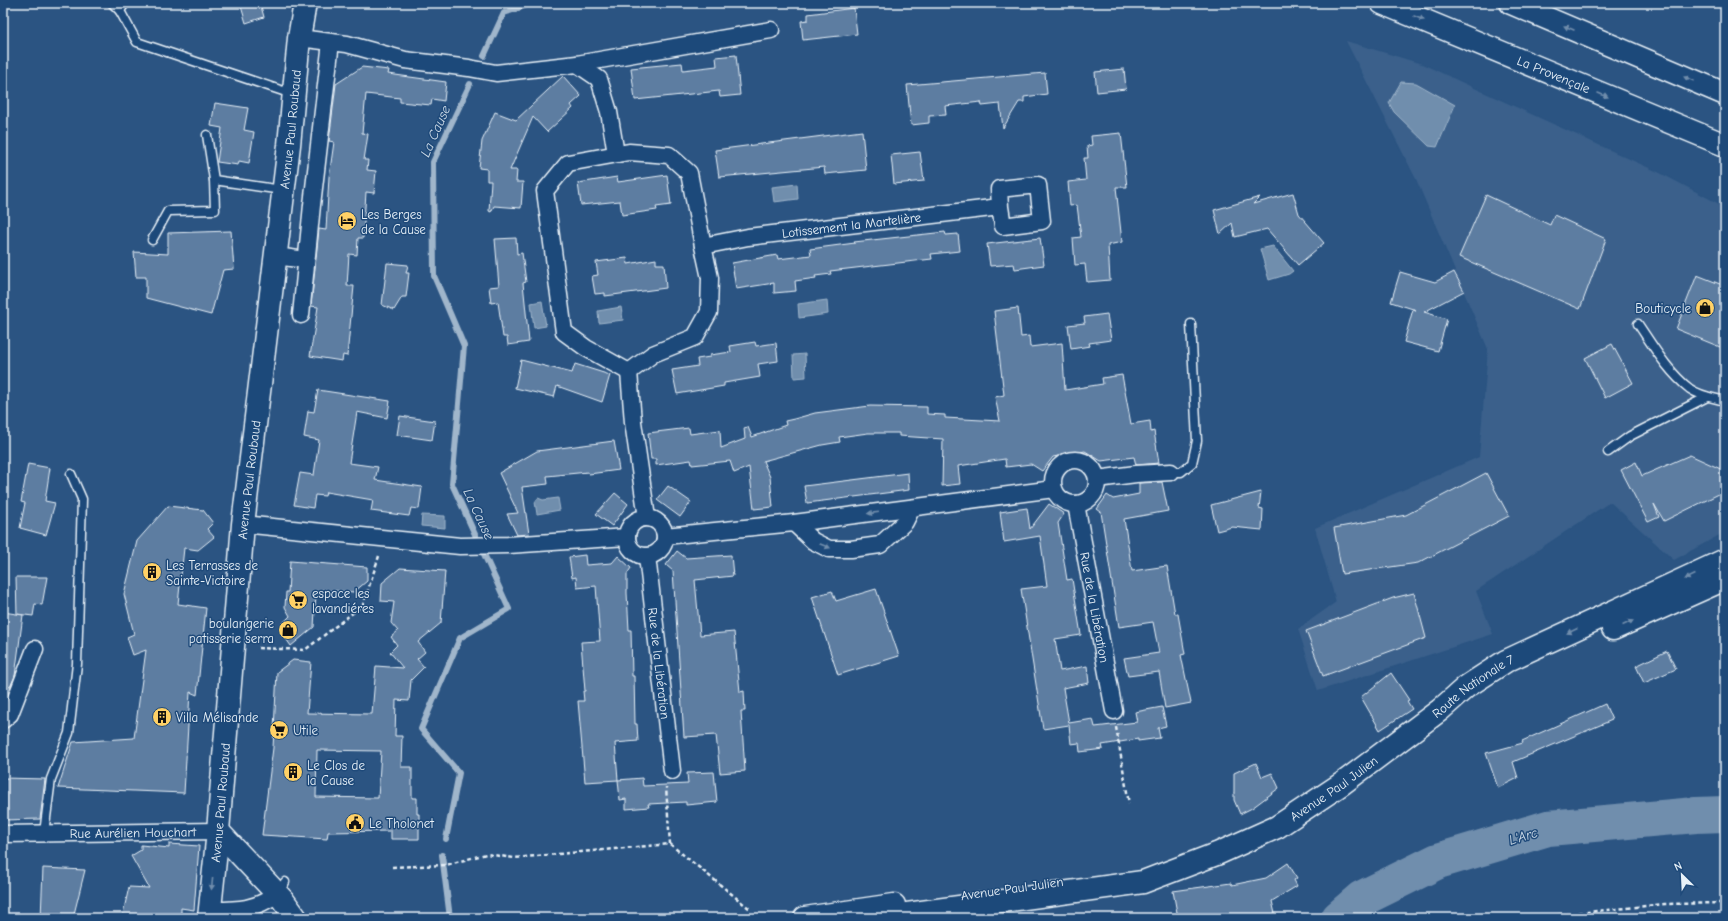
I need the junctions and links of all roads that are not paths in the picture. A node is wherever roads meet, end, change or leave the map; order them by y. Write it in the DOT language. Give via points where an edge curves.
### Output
graph roads {
  1 [pos="112,3"];
  2 [pos="125,3"];
  3 [pos="305,3"];
  4 [pos="1382,3"];
  5 [pos="1510,3"];
  6 [pos="120,11"];
  7 [pos="771,30"];
  8 [pos="299,38"];
  9 [pos="331,42"];
  10 [pos="577,64"];
  11 [pos="294,94"];
  12 [pos="1725,94"];
  13 [pos="207,135"];
  14 [pos="1725,145"];
  15 [pos="616,154"];
  16 [pos="214,180"];
  17 [pos="284,190"];
  18 [pos="1000,207"];
  19 [pos="152,240"];
  20 [pos="703,246"];
  21 [pos="275,256"];
  22 [pos="306,260"];
  23 [pos="301,315"];
  24 [pos="1191,324"];
  25 [pos="1638,324"];
  26 [pos="629,372"];
  27 [pos="1707,397"];
  28 [pos="1725,401"];
  29 [pos="1608,452"];
  30 [pos="1171,472"];
  31 [pos="71,474"];
  32 [pos="1097,479"];
  33 [pos="1054,489"];
  34 [pos="1076,504"];
  35 [pos="912,508"];
  36 [pos="647,518"];
  37 [pos="794,523"];
  38 [pos="243,524"];
  39 [pos="665,536"];
  40 [pos="627,537"];
  41 [pos="647,556"];
  42 [pos="1725,560"];
  43 [pos="1725,579"];
  44 [pos="35,649"];
  45 [pos="1440,710"];
  46 [pos="1114,711"];
  47 [pos="3,720"];
  48 [pos="672,771"];
  49 [pos="218,831"];
  50 [pos="3,834"];
  51 [pos="44,834"];
  52 [pos="1218,853"];
  53 [pos="281,888"];
  54 [pos="209,914"];
  55 [pos="296,918"];
  56 [pos="805,918"];
  57 [pos="877,918"];
  1 -- 6 [label="lane"];
  2 -- 6 [label="lane"];
  3 -- 8 [label="main road, Avenue Paul Roubaud"];
  4 -- 14 [label="main road, La Provençale, one-way"];
  12 -- 5 [label="main road, one-way"];
  6 -- 11 [label="lane" via="137,42"];
  7 -- 10 [label="street"];
  8 -- 9 [label="street"];
  8 -- 11 [label="main road, Avenue Paul Roubaud"];
  9 -- 10 [label="street" via="405,60 496,74"];
  9 -- 22 [label="street"];
  10 -- 15 [label="street" via="599,80 609,112"];
  11 -- 17 [label="main road, Avenue Paul Roubaud"];
  13 -- 16 [label="lane"];
  15 -- 20 [label="street" via="629,152 669,155 689,173"];
  15 -- 26 [label="street" via="568,163 545,191 564,332 586,348"];
  16 -- 17 [label="lane"];
  16 -- 19 [label="lane" via="215,210 168,211"];
  17 -- 21 [label="main road, Avenue Paul Roubaud"];
  18 -- 20 [label="street, Lotissement la Martelière" via="748,237"];
  20 -- 26 [label="street" via="710,278 709,312 695,337 653,354"];
  21 -- 22 [label="street"];
  21 -- 38 [label="main road, Avenue Paul Roubaud"];
  22 -- 23 [label="street"];
  24 -- 30 [label="lane" via="1197,441 1192,463 1181,472"];
  25 -- 27 [label="lane" via="1668,368 1690,389"];
  26 -- 36 [label="street" via="633,422"];
  27 -- 28 [label="lane"];
  27 -- 29 [label="lane" via="1630,436"];
  30 -- 32 [label="street"];
  31 -- 51 [label="lane" via="82,499 77,664 69,733 51,779"];
  32 -- 33 [label="street" via="1084,462 1070,461 1058,468 1054,475"];
  32 -- 34 [label="street" via="1090,499"];
  33 -- 34 [label="street" via="1062,500"];
  33 -- 35 [label="street"];
  34 -- 46 [label="street, Rue de la Libération"];
  35 -- 37 [label="street, one-way"];
  37 -- 35 [label="street, one-way" via="813,541 829,549 850,549 880,545 905,522"];
  36 -- 39 [label="street" via="659,522"];
  36 -- 40 [label="street" via="635,521"];
  37 -- 39 [label="street"];
  38 -- 40 [label="street" via="460,546"];
  38 -- 49 [label="main road, Avenue Paul Roubaud"];
  39 -- 41 [label="street" via="659,551"];
  40 -- 41 [label="street" via="628,543 636,552"];
  41 -- 48 [label="street, Rue de la Libération"];
  42 -- 45 [label="main road, Route Nationale 7, one-way" via="1506,662 1466,687"];
  45 -- 43 [label="main road, Route Nationale 7, one-way"];
  44 -- 47 [label="street" via="10,714"];
  45 -- 52 [label="main road, Avenue Paul Julien" via="1277,827"];
  49 -- 51 [label="street, Rue Aurélien Houchart"];
  49 -- 53 [label="main road"];
  49 -- 54 [label="main road, Avenue Paul Roubaud, one-way"];
  50 -- 51 [label="street, Rue Aurélien Houchart"];
  52 -- 56 [label="main road, Avenue Paul Julien" via="1147,868"];
  52 -- 57 [label="main road, Avenue Paul Julien" via="1143,882"];
  53 -- 54 [label="street" via="266,902 241,910"];
  53 -- 55 [label="main road"];
}
